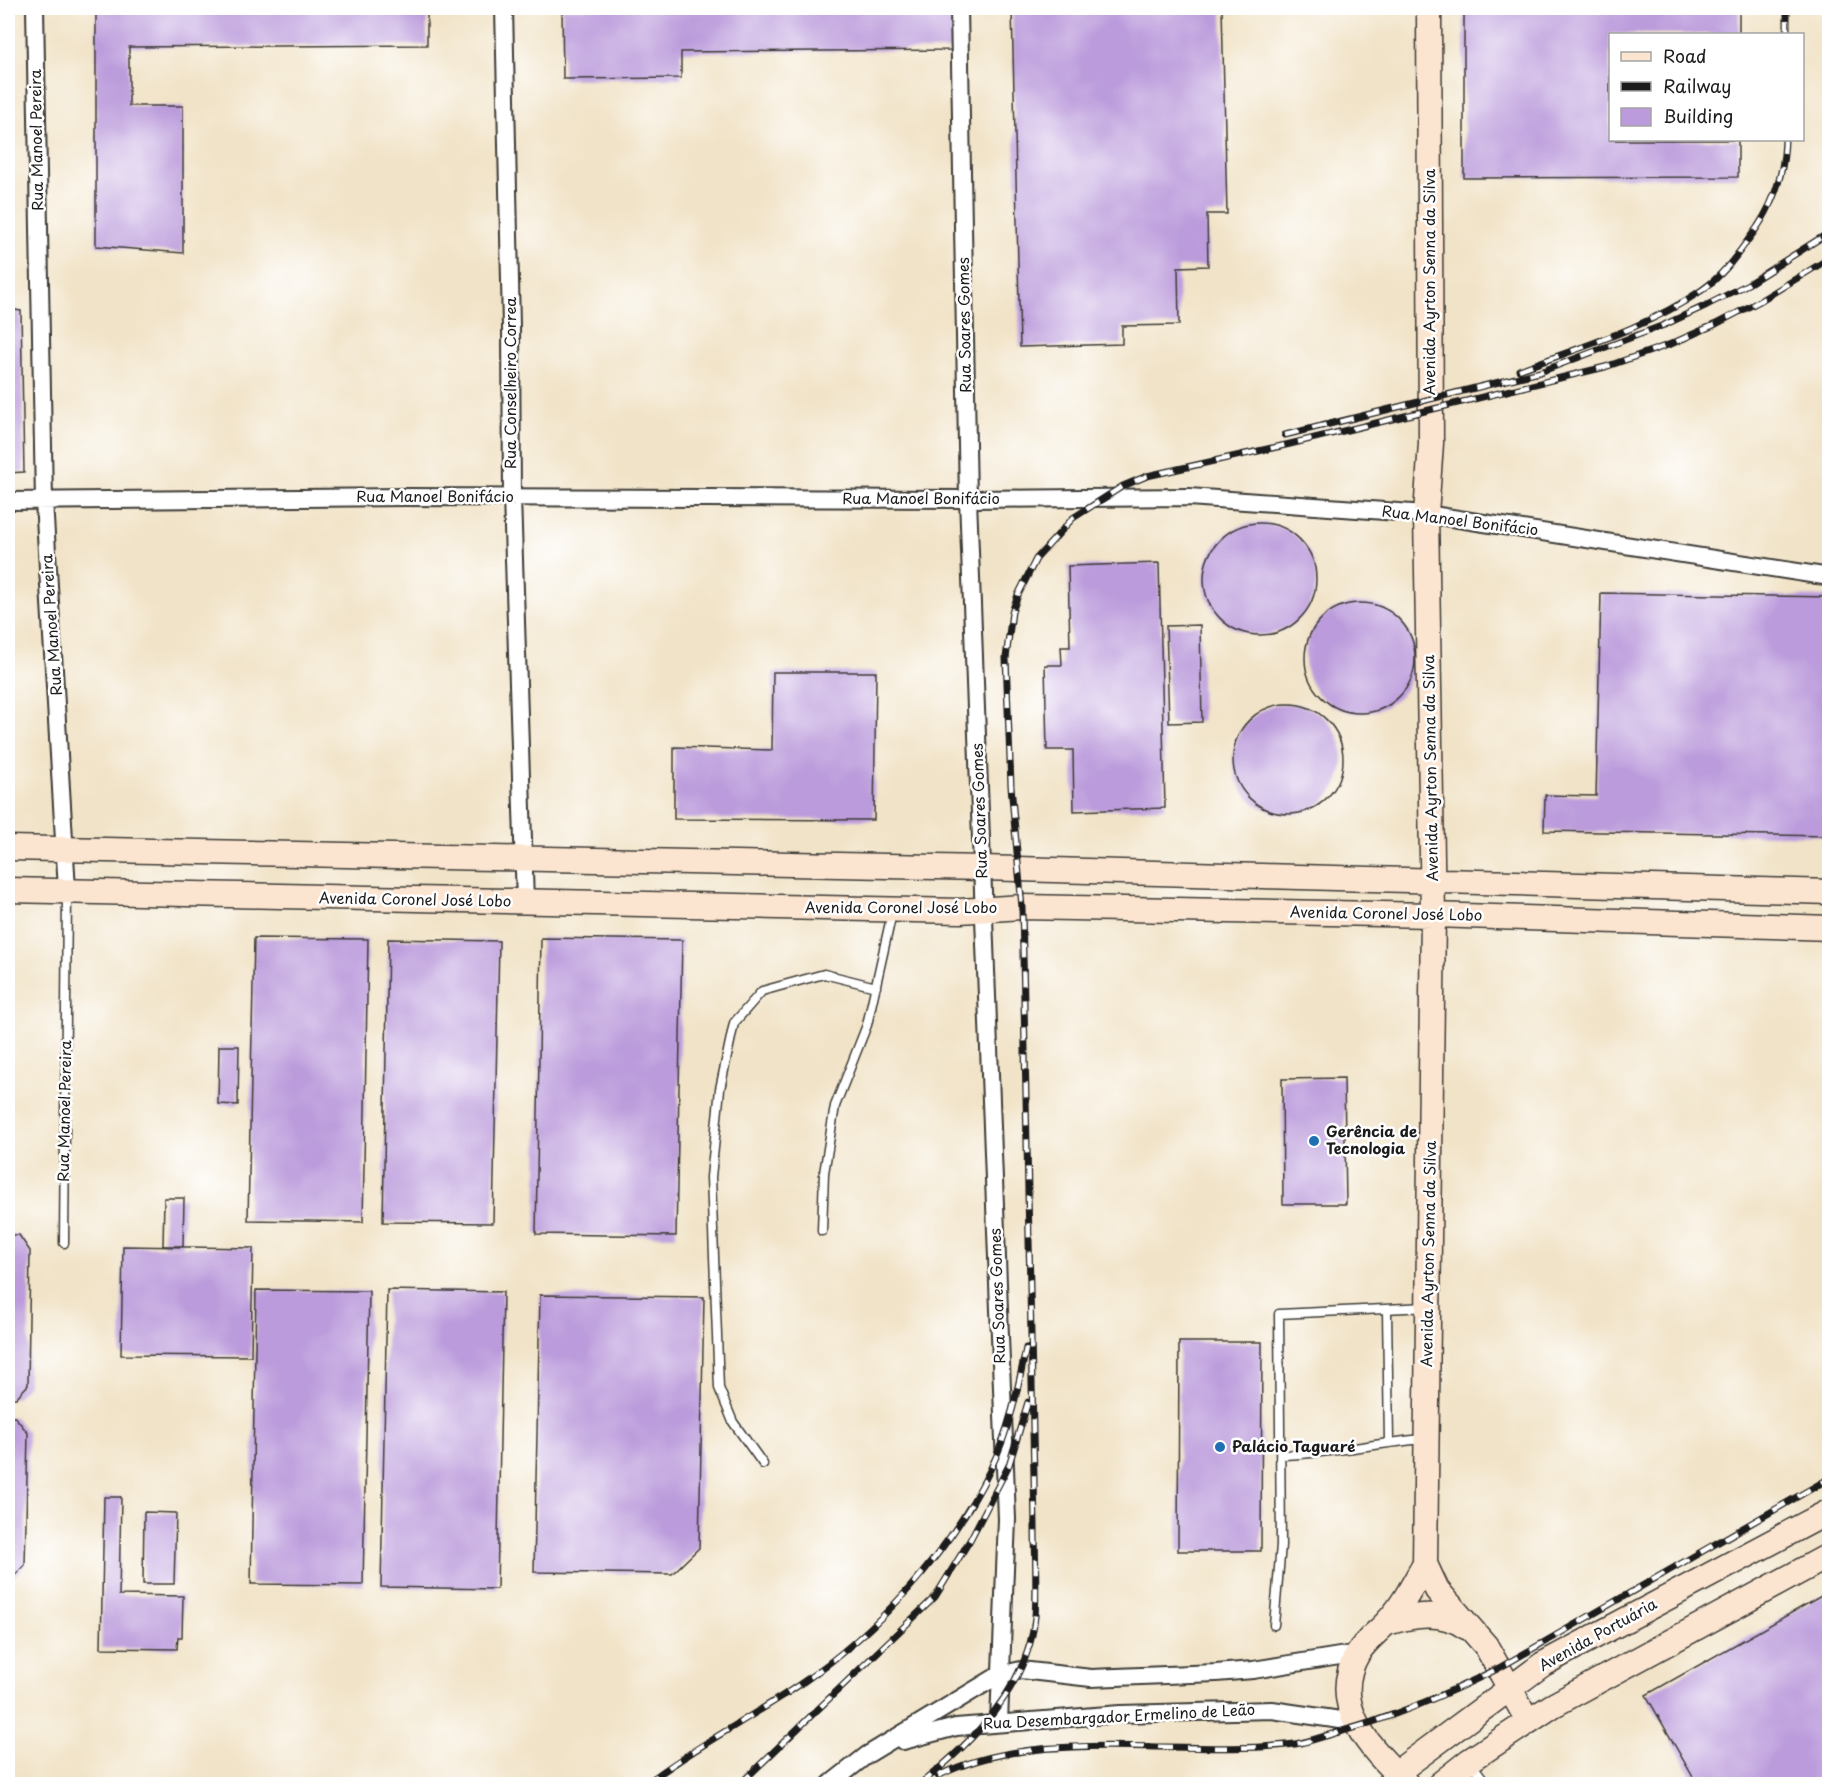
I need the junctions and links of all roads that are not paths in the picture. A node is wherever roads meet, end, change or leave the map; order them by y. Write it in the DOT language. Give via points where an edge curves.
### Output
graph roads {
  1 [pos="35,8"];
  2 [pos="504,8"];
  3 [pos="959,8"];
  4 [pos="1429,8"];
  5 [pos="512,497"];
  6 [pos="968,499"];
  7 [pos="8,501"];
  8 [pos="44,501"];
  9 [pos="1426,514"];
  10 [pos="1830,577"];
  11 [pos="8,849"];
  12 [pos="66,849"];
  13 [pos="525,858"];
  14 [pos="983,868"];
  15 [pos="1433,881"];
  16 [pos="8,890"];
  17 [pos="68,890"];
  18 [pos="1830,892"];
  19 [pos="525,902"];
  20 [pos="892,909"];
  21 [pos="984,909"];
  22 [pos="1433,915"];
  23 [pos="1830,928"];
  24 [pos="876,987"];
  25 [pos="822,1231"];
  26 [pos="64,1243"];
  27 [pos="1428,1307"];
  28 [pos="1387,1311"];
  29 [pos="1427,1439"];
  30 [pos="1389,1441"];
  31 [pos="1281,1455"];
  32 [pos="763,1464"];
  33 [pos="1830,1511"];
  34 [pos="1830,1555"];
  35 [pos="1425,1564"];
  36 [pos="1387,1623"];
  37 [pos="1274,1625"];
  38 [pos="1475,1634"];
  39 [pos="1358,1653"];
  40 [pos="999,1675"];
  41 [pos="1510,1688"];
  42 [pos="1528,1721"];
  43 [pos="999,1722"];
  44 [pos="1354,1722"];
  45 [pos="885,1746"];
  46 [pos="1469,1761"];
  47 [pos="1396,1781"];
  48 [pos="830,1785"];
  49 [pos="1440,1785"];
  50 [pos="1487,1785"];
  1 -- 8 [label="street, Rua Manoel Pereira"];
  2 -- 5 [label="street, Rua Conselheiro Correa"];
  3 -- 6 [label="street, Rua Soares Gomes"];
  4 -- 9 [label="street, Avenida Ayrton Senna da Silva" via="1431,443"];
  5 -- 6 [label="street, Rua Manoel Bonifácio"];
  5 -- 8 [label="street, Rua Manoel Bonifácio"];
  5 -- 13 [label="street, Rua Conselheiro Correa"];
  6 -- 9 [label="street, Rua Manoel Bonifácio" via="1189,497"];
  6 -- 14 [label="street, Rua Soares Gomes"];
  7 -- 8 [label="street, Rua Manoel Bonifácio"];
  8 -- 12 [label="street, Rua Manoel Pereira"];
  9 -- 10 [label="street, Rua Manoel Bonifácio"];
  9 -- 15 [label="street, Avenida Ayrton Senna da Silva"];
  11 -- 12 [label="street"];
  12 -- 13 [label="street"];
  12 -- 17 [label="street, Rua Manoel Pereira"];
  13 -- 14 [label="street"];
  13 -- 19 [label="street, Rua Conselheiro Correa"];
  14 -- 15 [label="street"];
  14 -- 21 [label="street, Rua Soares Gomes"];
  15 -- 18 [label="street"];
  15 -- 22 [label="street, Avenida Ayrton Senna da Silva"];
  16 -- 17 [label="street, Avenida Coronel José Lobo"];
  17 -- 19 [label="street, Avenida Coronel José Lobo"];
  17 -- 26 [label="lane, Rua Manoel Pereira"];
  19 -- 20 [label="street, Avenida Coronel José Lobo"];
  20 -- 21 [label="street, Avenida Coronel José Lobo"];
  20 -- 24 [label="lane"];
  21 -- 22 [label="street, Avenida Coronel José Lobo"];
  21 -- 40 [label="street, Rua Soares Gomes" via="1007,1519"];
  22 -- 23 [label="street, Avenida Coronel José Lobo"];
  22 -- 27 [label="street, Avenida Ayrton Senna da Silva"];
  24 -- 25 [label="lane" via="867,1025 835,1106 824,1173"];
  24 -- 32 [label="lane" via="824,974 762,991 734,1023 720,1089 711,1177 719,1388 733,1422"];
  27 -- 28 [label="lane"];
  27 -- 29 [label="street, Avenida Ayrton Senna da Silva"];
  28 -- 30 [label="lane"];
  28 -- 31 [label="lane" via="1280,1314"];
  29 -- 30 [label="lane"];
  29 -- 35 [label="street, Avenida Ayrton Senna da Silva"];
  30 -- 31 [label="lane" via="1318,1454"];
  31 -- 37 [label="lane" via="1281,1545"];
  33 -- 41 [label="street, Avenida Portuária" via="1543,1664"];
  34 -- 42 [label="street"];
  35 -- 36 [label="street"];
  35 -- 38 [label="street, Avenida Ayrton Senna da Silva" via="1437,1590"];
  36 -- 38 [label="street" via="1431,1615 1461,1624"];
  36 -- 39 [label="street"];
  38 -- 41 [label="street, Avenida Ayrton Senna da Silva"];
  39 -- 40 [label="street, Rua Desembargador Ermelino de Leão" via="1216,1673 1091,1678 1021,1670"];
  39 -- 44 [label="street" via="1348,1682"];
  40 -- 43 [label="street, Rua Soares Gomes"];
  40 -- 45 [label="street, Rua Desembargador Ermelino de Leão"];
  41 -- 42 [label="street, Avenida Ayrton Senna da Silva"];
  41 -- 47 [label="street, Avenida Portuária"];
  42 -- 46 [label="street"];
  43 -- 44 [label="street, Rua Desembargador Ermelino de Leão" via="1243,1709"];
  43 -- 45 [label="street, Rua Desembargador Ermelino de Leão" via="956,1727"];
  44 -- 47 [label="street"];
  45 -- 48 [label="street, Rua Desembargador Ermelino de Leão" via="867,1755"];
  46 -- 49 [label="street"];
  46 -- 50 [label="lane"];
}
